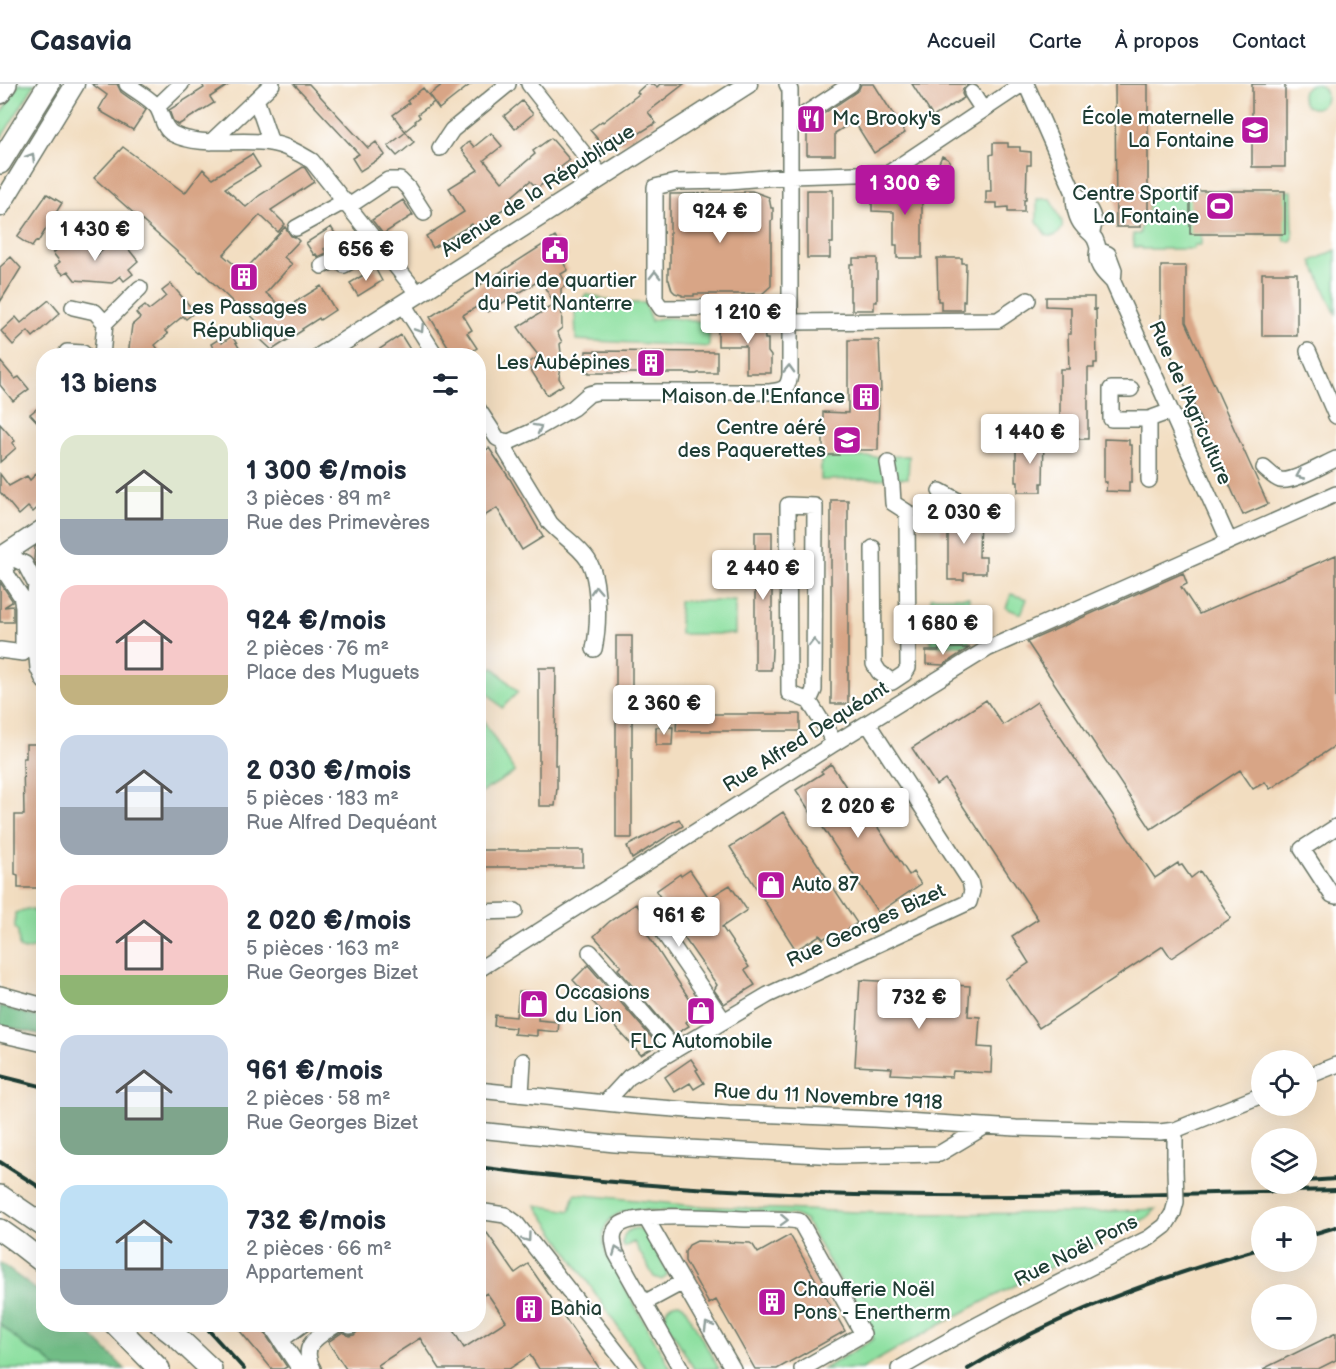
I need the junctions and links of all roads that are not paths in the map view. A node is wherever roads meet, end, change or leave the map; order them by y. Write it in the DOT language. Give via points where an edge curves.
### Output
graph roads {
  1 [pos="6,84"];
  2 [pos="49,84"];
  3 [pos="75,84"];
  4 [pos="127,84"];
  5 [pos="181,84"];
  6 [pos="272,84"];
  7 [pos="508,84"];
  8 [pos="530,84"];
  9 [pos="748,84"];
  10 [pos="787,84"];
  11 [pos="851,84"];
  12 [pos="1024,84"];
  13 [pos="0,93"];
  14 [pos="972,93"];
  15 [pos="256,99"];
  16 [pos="157,107"];
  17 [pos="983,110"];
  18 [pos="790,124"];
  19 [pos="211,142"];
  20 [pos="272,143"];
  21 [pos="440,148"];
  22 [pos="0,163"];
  23 [pos="790,176"];
  24 [pos="602,177"];
  25 [pos="347,204"];
  26 [pos="0,207"];
  27 [pos="424,213"];
  28 [pos="296,228"];
  29 [pos="380,244"];
  30 [pos="322,266"];
  31 [pos="140,288"];
  32 [pos="411,299"];
  33 [pos="1028,300"];
  34 [pos="74,307"];
  35 [pos="790,314"];
  36 [pos="105,323"];
  37 [pos="103,348"];
  38 [pos="334,348"];
  39 [pos="432,348"];
  40 [pos="1308,351"];
  41 [pos="1131,389"];
  42 [pos="1171,411"];
  43 [pos="1336,416"];
  44 [pos="1149,419"];
  45 [pos="486,421"];
  46 [pos="503,441"];
  47 [pos="1336,459"];
  48 [pos="888,463"];
  49 [pos="1264,468"];
  50 [pos="1149,480"];
  51 [pos="940,491"];
  52 [pos="1336,494"];
  53 [pos="960,502"];
  54 [pos="36,533"];
  55 [pos="1229,541"];
  56 [pos="873,548"];
  57 [pos="2,552"];
  58 [pos="36,585"];
  59 [pos="36,585"];
  60 [pos="36,646"];
  61 [pos="594,649"];
  62 [pos="0,650"];
  63 [pos="892,682"];
  64 [pos="809,701"];
  65 [pos="902,702"];
  66 [pos="868,724"];
  67 [pos="835,743"];
  68 [pos="1336,827"];
  69 [pos="1336,896"];
  70 [pos="515,911"];
  71 [pos="486,912"];
  72 [pos="661,929"];
  73 [pos="590,952"];
  74 [pos="486,965"];
  75 [pos="0,994"];
  76 [pos="36,1004"];
  77 [pos="724,1021"];
  78 [pos="0,1034"];
  79 [pos="36,1042"];
  80 [pos="675,1050"];
  81 [pos="524,1061"];
  82 [pos="1336,1065"];
  83 [pos="1317,1073"];
  84 [pos="486,1091"];
  85 [pos="520,1094"];
  86 [pos="1251,1099"];
  87 [pos="606,1102"];
  88 [pos="984,1126"];
  89 [pos="1175,1130"];
  90 [pos="486,1131"];
  91 [pos="0,1196"];
  92 [pos="486,1212"];
  93 [pos="646,1218"];
  94 [pos="36,1221"];
  95 [pos="0,1230"];
  96 [pos="36,1257"];
  97 [pos="683,1282"];
  98 [pos="644,1303"];
  99 [pos="123,1332"];
  100 [pos="161,1332"];
  101 [pos="170,1332"];
  102 [pos="276,1332"];
  103 [pos="292,1332"];
  104 [pos="333,1332"];
  105 [pos="281,1340"];
  106 [pos="154,1365"];
  107 [pos="193,1369"];
  108 [pos="211,1369"];
  109 [pos="300,1369"];
  110 [pos="313,1369"];
  111 [pos="630,1369"];
  112 [pos="681,1369"];
  113 [pos="733,1369"];
  114 [pos="802,1369"];
  115 [pos="899,1369"];
  1 -- 13 [label="highway"];
  2 -- 22 [label="highway"];
  26 -- 3 [label="main road, one-way"];
  4 -- 16 [label="street"];
  5 -- 16 [label="street"];
  6 -- 15 [label="street"];
  7 -- 21 [label="street" via="452,130"];
  8 -- 24 [label="street"];
  9 -- 24 [label="main road, Avenue de la République"];
  10 -- 18 [label="street"];
  11 -- 18 [label="street"];
  12 -- 17 [label="street"];
  12 -- 42 [label="street, Rue de l'Agriculture" via="1074,192 1081,225 1092,233 1099,250 1107,254 1114,270 1113,282"];
  14 -- 17 [label="street"];
  15 -- 19 [label="street"];
  15 -- 20 [label="street"];
  16 -- 19 [label="street" via="170,132"];
  17 -- 23 [label="street" via="890,173"];
  18 -- 23 [label="street"];
  19 -- 20 [label="street"];
  20 -- 25 [label="street" via="312,161"];
  23 -- 35 [label="street"];
  35 -- 23 [label="street, one-way" via="661,308 655,299 655,187 676,182"];
  24 -- 32 [label="main road, Avenue de la République"];
  25 -- 27 [label="street" via="388,180 400,180"];
  25 -- 28 [label="street"];
  25 -- 29 [label="street"];
  29 -- 30 [label="street" via="344,265 338,259"];
  29 -- 32 [label="street"];
  31 -- 36 [label="street"];
  32 -- 38 [label="main road, Avenue de la République"];
  32 -- 39 [label="street, one-way"];
  33 -- 35 [label="street" via="998,321"];
  34 -- 36 [label="street" via="95,312"];
  46 -- 35 [label="street, one-way" via="531,432 597,392 783,390 790,375"];
  36 -- 37 [label="street"];
  40 -- 43 [label="street"];
  41 -- 44 [label="street" via="1112,389 1111,419"];
  42 -- 44 [label="street"];
  42 -- 55 [label="street, Rue de l'Agriculture"];
  44 -- 50 [label="street"];
  45 -- 46 [label="street"];
  61 -- 46 [label="street, one-way" via="597,614 592,570 571,541 550,523"];
  47 -- 49 [label="street, one-way" via="1290,480 1281,480"];
  48 -- 63 [label="street" via="893,503 907,512 908,668"];
  51 -- 53 [label="street"];
  52 -- 55 [label="street, Rue Alfred Dequéant"];
  54 -- 57 [label="main road"];
  55 -- 65 [label="street, Rue Alfred Dequéant" via="987,649"];
  56 -- 63 [label="street" via="874,664"];
  57 -- 59 [label="street" via="25,564"];
  57 -- 62 [label="street" via="7,575 23,606 22,653"];
  58 -- 60 [label="street"];
  63 -- 65 [label="street"];
  64 -- 64 [label="street, one-way" via="814,690 814,506 788,505 789,693"];
  64 -- 67 [label="street"];
  65 -- 66 [label="street, Rue Alfred Dequéant"];
  66 -- 67 [label="street, Rue Alfred Dequéant"];
  66 -- 77 [label="street, Rue Georges Bizet" via="970,881 969,902 768,995"];
  67 -- 74 [label="street, Rue Alfred Dequéant"];
  68 -- 69 [label="street" via="1302,849"];
  70 -- 71 [label="street"];
  72 -- 77 [label="street"];
  73 -- 80 [label="street"];
  75 -- 76 [label="street"];
  77 -- 80 [label="street, Rue Georges Bizet"];
  78 -- 79 [label="street"];
  80 -- 87 [label="street, Rue Georges Bizet" via="629,1077"];
  81 -- 85 [label="street"];
  82 -- 83 [label="street"];
  84 -- 85 [label="street, Rue du 11 Novembre 1918"];
  85 -- 87 [label="street, Rue du 11 Novembre 1918"];
  86 -- 89 [label="street"];
  87 -- 88 [label="street, Rue du 11 Novembre 1918" via="728,1113"];
  88 -- 89 [label="street, Rue du 11 Novembre 1918"];
  88 -- 90 [label="street" via="939,1154 837,1156 615,1144"];
  89 -- 115 [label="street, Rue Noël Pons, bridge" via="1176,1202 1165,1226"];
  91 -- 94 [label="highway"];
  92 -- 111 [label="street, one-way" via="505,1215 516,1223"];
  93 -- 97 [label="street"];
  98 -- 93 [label="street, one-way" via="616,1253 613,1235 627,1221"];
  93 -- 114 [label="street, one-way" via="799,1221 863,1334"];
  95 -- 96 [label="highway"];
  97 -- 98 [label="street"];
  113 -- 97 [label="street, one-way"];
  98 -- 112 [label="street"];
  99 -- 106 [label="highway"];
  100 -- 107 [label="highway"];
  101 -- 108 [label="highway"];
  102 -- 105 [label="street"];
  103 -- 105 [label="street"];
  104 -- 110 [label="street" via="312,1342 308,1360"];
  105 -- 109 [label="street"];
}
